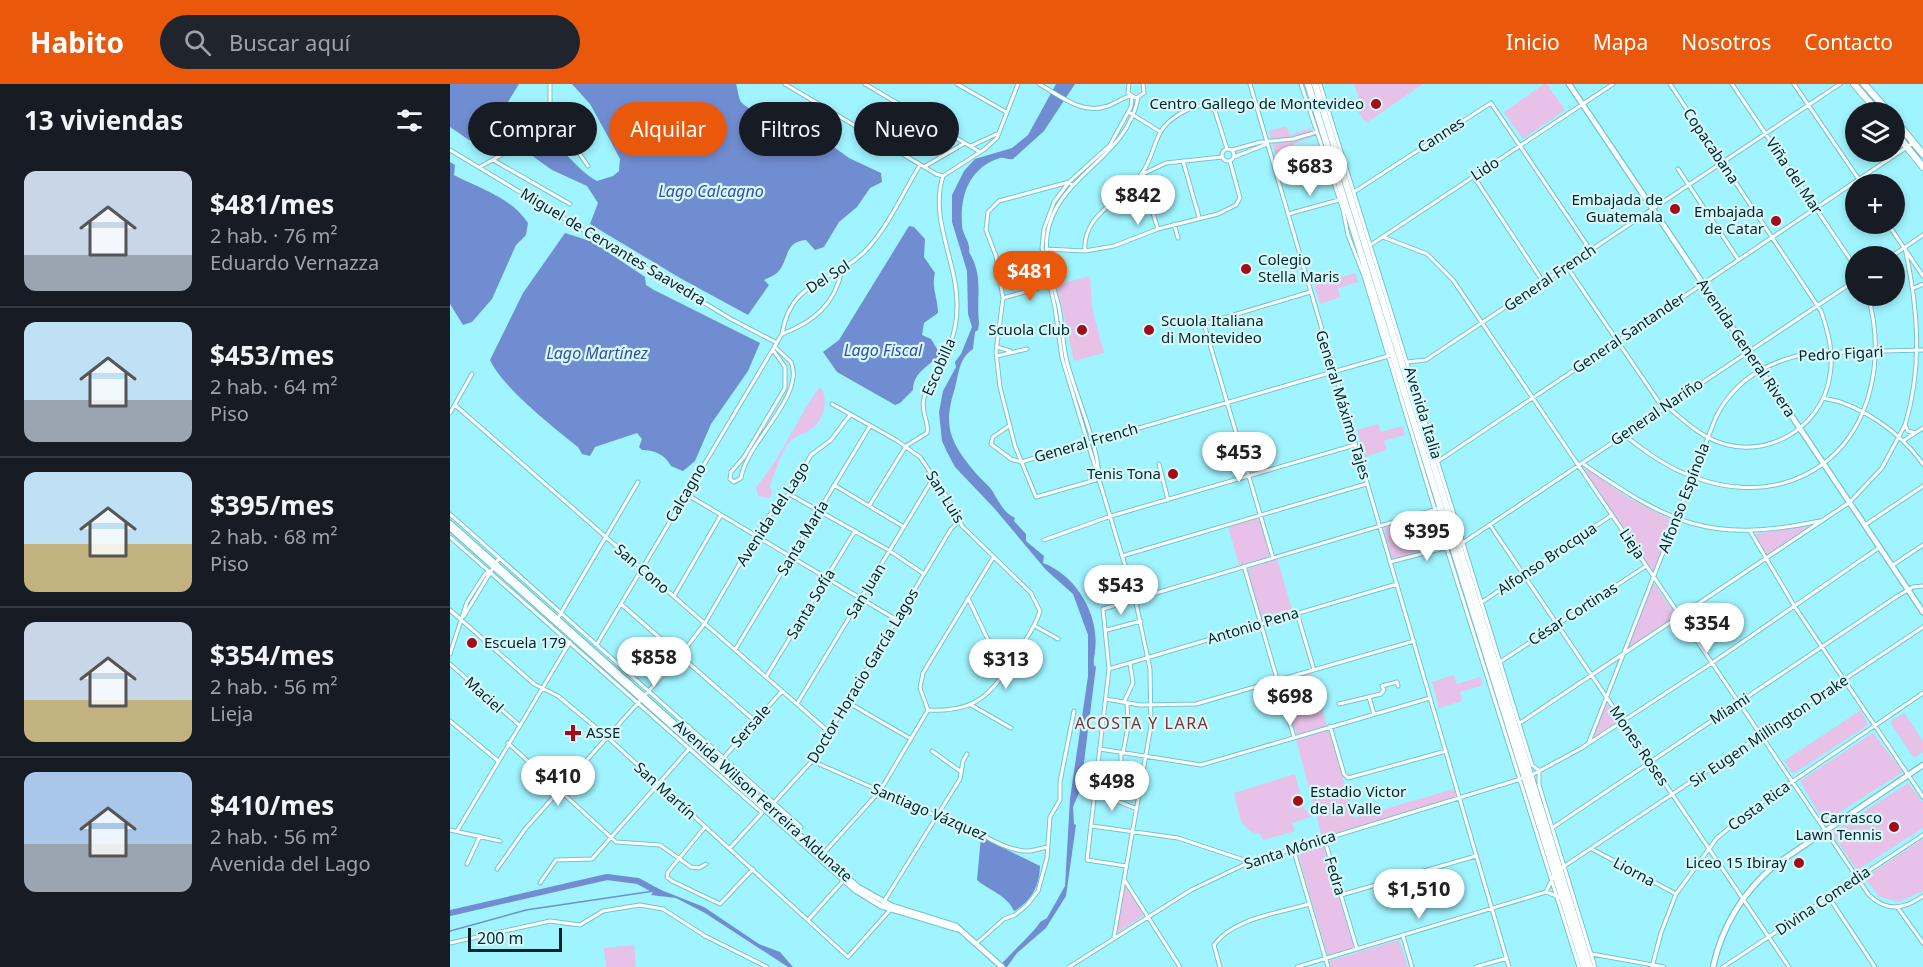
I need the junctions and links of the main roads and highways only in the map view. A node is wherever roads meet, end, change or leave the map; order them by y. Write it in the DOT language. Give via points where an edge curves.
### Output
graph roads {
  1 [pos="1308,84"];
  2 [pos="1318,84"];
  3 [pos="1569,84"];
  4 [pos="1854,84"];
  5 [pos="1864,84"];
  6 [pos="1869,102"];
  7 [pos="1880,102"];
  8 [pos="1905,132"];
  9 [pos="1905,144"];
  10 [pos="1923,153"];
  11 [pos="1923,167"];
  12 [pos="1364,248"];
  13 [pos="450,522"];
  14 [pos="450,528"];
  15 [pos="1452,535"];
  16 [pos="1455,545"];
  17 [pos="495,565"];
  18 [pos="1922,609"];
  19 [pos="642,698"];
  20 [pos="1521,754"];
  21 [pos="1923,765"];
  22 [pos="768,808"];
  23 [pos="1560,870"];
  24 [pos="882,904"];
  25 [pos="1574,926"];
  26 [pos="1002,967"];
  27 [pos="1584,967"];
  28 [pos="1590,967"];
  29 [pos="1713,967"];
  1 -- 12 [label="main road, Avenida Italia"];
  2 -- 12 [label="main road, Avenida Italia" via="1352,193"];
  3 -- 18 [label="main road, Avenida General Rivera"];
  4 -- 6 [label="main road"];
  5 -- 7 [label="main road"];
  8 -- 10 [label="main road"];
  9 -- 11 [label="main road"];
  12 -- 15 [label="main road, Avenida Italia" via="1435,461"];
  12 -- 15 [label="main road, Avenida Italia" via="1391,355 1438,509"];
  13 -- 17 [label="main road, Avenida Wilson Ferreira Aldunate"];
  14 -- 17 [label="main road, Avenida Wilson Ferreira Aldunate"];
  15 -- 16 [label="main road, Avenida Italia"];
  16 -- 20 [label="main road, Avenida Italia" via="1510,740"];
  16 -- 20 [label="main road, Avenida Italia" via="1523,743"];
  17 -- 19 [label="main road, Avenida Wilson Ferreira Aldunate"];
  17 -- 19 [label="main road, Avenida Wilson Ferreira Aldunate" via="560,616"];
  19 -- 22 [label="main road, Avenida Wilson Ferreira Aldunate"];
  19 -- 22 [label="main road, Avenida Wilson Ferreira Aldunate" via="722,760"];
  20 -- 23 [label="main road, Avenida Italia"];
  21 -- 29 [label="main road" via="1770,870 1743,898 1723,933"];
  22 -- 24 [label="main road, Avenida Wilson Ferreira Aldunate"];
  22 -- 24 [label="main road, Avenida Wilson Ferreira Aldunate" via="844,880"];
  23 -- 25 [label="main road, Avenida Italia"];
  23 -- 25 [label="main road, Avenida Italia" via="1560,897"];
  24 -- 26 [label="main road, Avenida Wilson Ferreira Aldunate" via="959,930"];
  25 -- 27 [label="main road, Avenida Italia"];
  25 -- 28 [label="main road, Avenida Italia" via="1588,953"];
}
